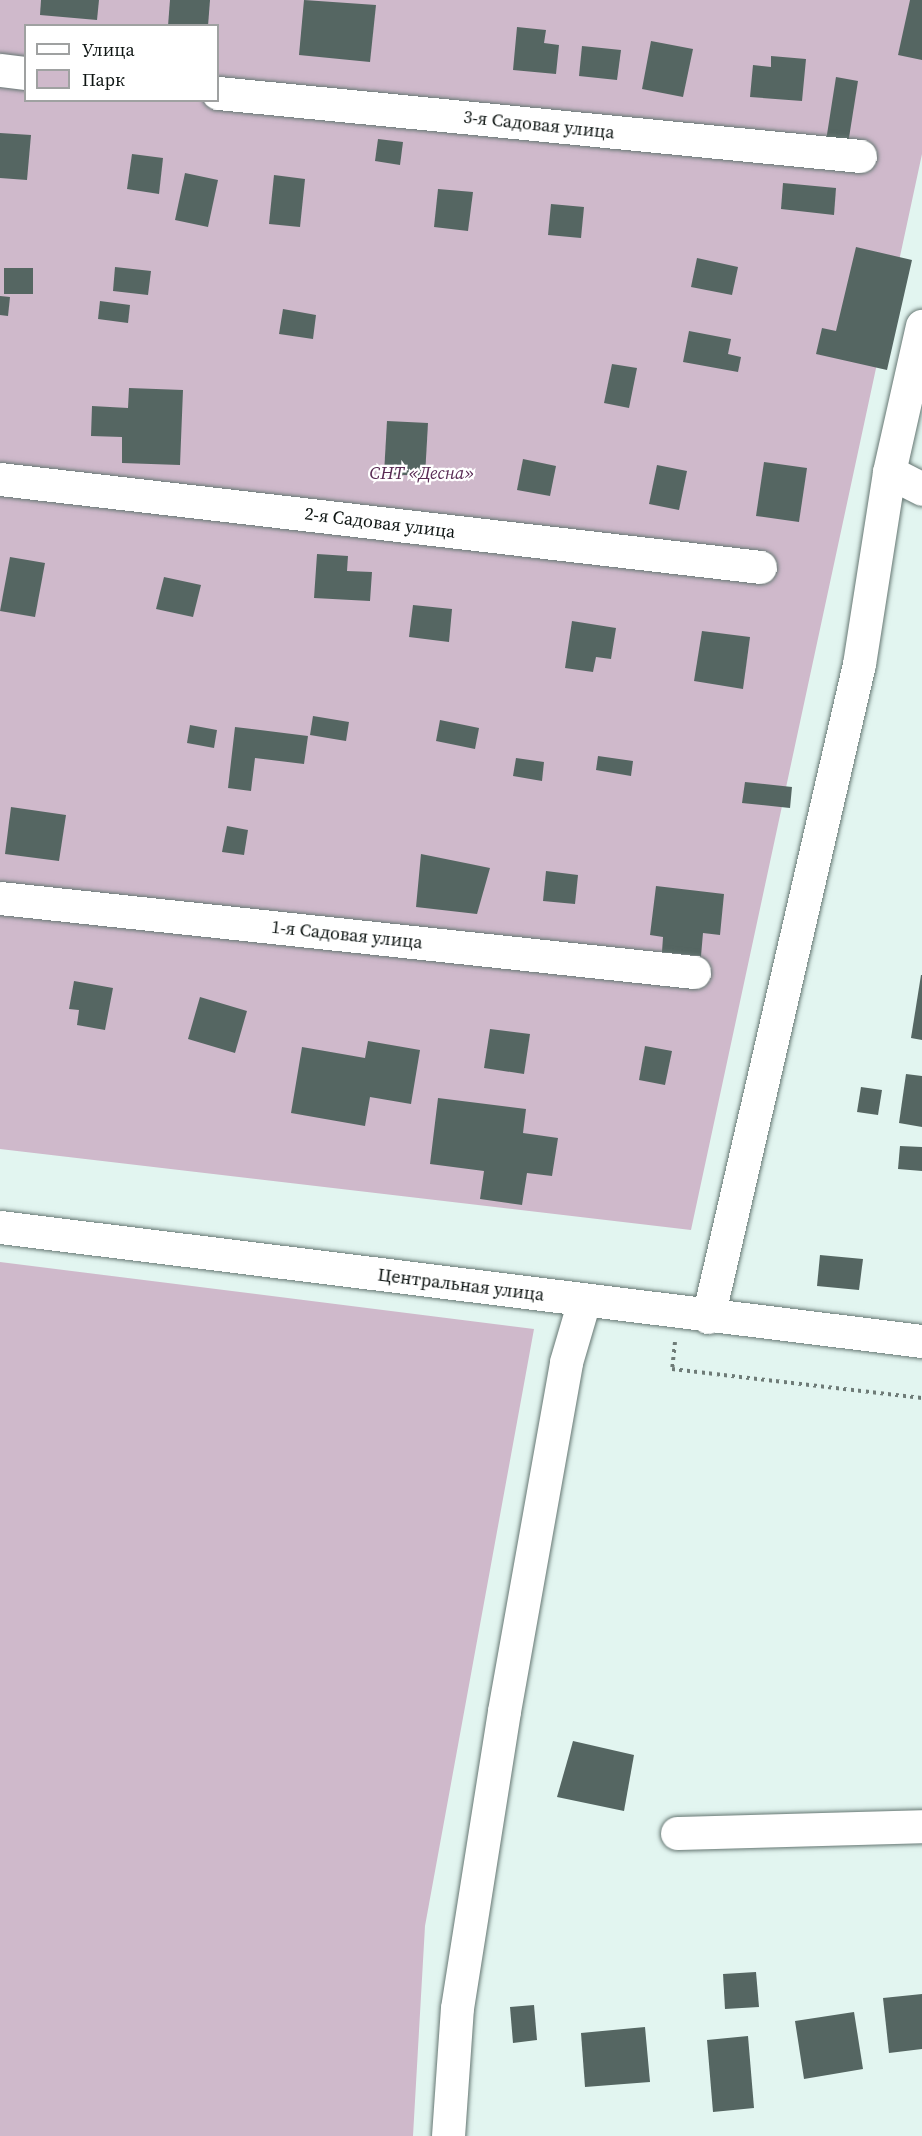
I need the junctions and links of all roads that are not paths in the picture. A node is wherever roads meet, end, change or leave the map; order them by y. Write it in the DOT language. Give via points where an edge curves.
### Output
graph roads {
  1 [pos="0,70"];
  2 [pos="24,73"];
  3 [pos="219,93"];
  4 [pos="860,156"];
  5 [pos="922,326"];
  6 [pos="889,472"];
  7 [pos="0,479"];
  8 [pos="922,489"];
  9 [pos="760,567"];
  10 [pos="0,898"];
  11 [pos="694,972"];
  12 [pos="0,1227"];
  13 [pos="584,1301"];
  14 [pos="708,1317"];
  15 [pos="922,1341"];
  16 [pos="922,1826"];
  17 [pos="677,1833"];
  18 [pos="448,2136"];
  1 -- 2 [label="street"];
  3 -- 4 [label="street, 3-я Садовая улица"];
  5 -- 6 [label="street"];
  6 -- 8 [label="street"];
  6 -- 14 [label="street" via="859,664"];
  7 -- 9 [label="street, 2-я Садовая улица"];
  10 -- 11 [label="street, 1-я Садовая улица"];
  12 -- 13 [label="street, Центральная улица"];
  13 -- 14 [label="street, Центральная улица"];
  13 -- 18 [label="street" via="566,1362 508,1688 457,2007"];
  14 -- 15 [label="street, Центральная улица"];
  16 -- 17 [label="street"];
}
